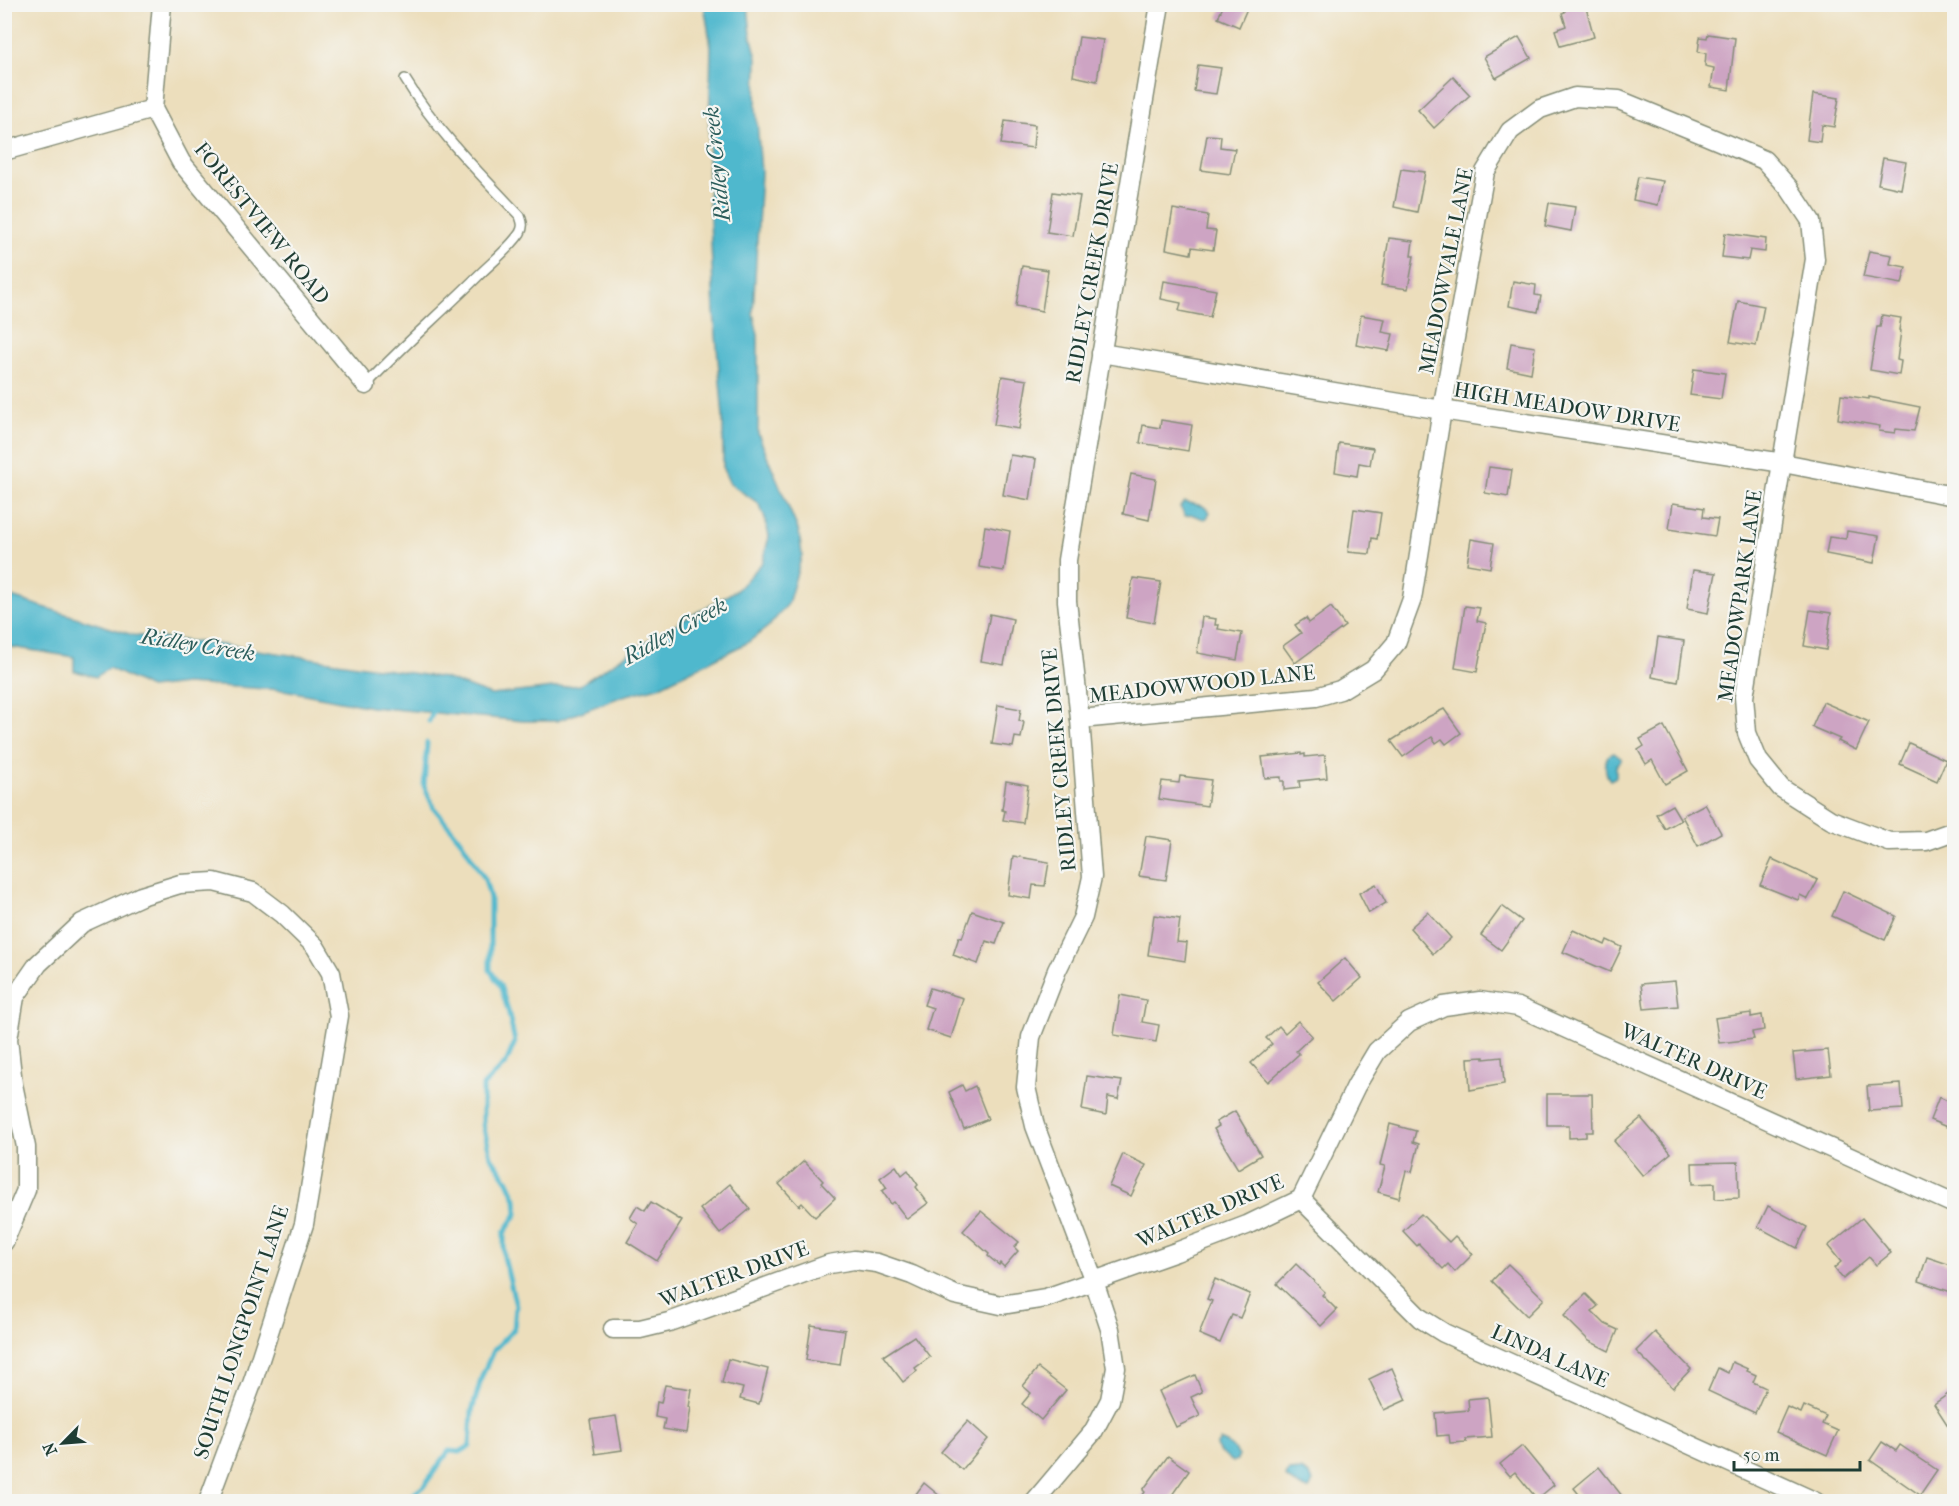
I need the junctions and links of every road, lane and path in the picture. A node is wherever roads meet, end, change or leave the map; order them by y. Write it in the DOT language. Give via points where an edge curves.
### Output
graph roads {
  1 [pos="162,4"];
  2 [pos="1160,4"];
  3 [pos="405,79"];
  4 [pos="153,109"];
  5 [pos="4,152"];
  6 [pos="1101,353"];
  7 [pos="366,385"];
  8 [pos="1442,410"];
  9 [pos="1783,464"];
  10 [pos="1954,496"];
  11 [pos="1080,718"];
  12 [pos="1954,831"];
  13 [pos="1300,1198"];
  14 [pos="1954,1204"];
  15 [pos="4,1242"];
  16 [pos="1094,1281"];
  17 [pos="613,1329"];
  18 [pos="208,1502"];
  19 [pos="1034,1502"];
  20 [pos="1816,1502"];
  1 -- 4 [label="street"];
  2 -- 6 [label="street, RIDLEY CREEK DRIVE"];
  3 -- 7 [label="lane" via="420,103 523,224 510,244"];
  4 -- 5 [label="street"];
  4 -- 7 [label="street, FORESTVIEW ROAD" via="181,162"];
  6 -- 8 [label="street, HIGH MEADOW DRIVE"];
  6 -- 11 [label="street, RIDLEY CREEK DRIVE" via="1067,560 1067,601"];
  8 -- 9 [label="street, HIGH MEADOW DRIVE"];
  8 -- 9 [label="street, MEADOWVALE LANE" via="1485,172 1510,131 1540,109 1575,96 1619,100 1764,160 1789,188 1810,221 1815,259"];
  8 -- 11 [label="street, MEADOWWOOD LANE" via="1412,599 1396,643 1373,670 1340,690 1316,698"];
  9 -- 10 [label="street, HIGH MEADOW DRIVE"];
  9 -- 12 [label="street, MEADOWPARK LANE" via="1744,697 1747,733 1758,760 1780,788 1829,819 1889,842 1926,841"];
  11 -- 16 [label="street, RIDLEY CREEK DRIVE" via="1092,877 1083,917 1031,1037 1026,1087 1035,1126"];
  13 -- 14 [label="street, WALTER DRIVE" via="1377,1052 1409,1022 1444,1006 1480,1001 1518,1007"];
  13 -- 16 [label="street, WALTER DRIVE" via="1247,1225"];
  13 -- 20 [label="street, LINDA LANE" via="1420,1318 1444,1333"];
  15 -- 18 [label="street, SOUTH LONGPOINT LANE" via="26,1190 26,1148 8,1040 15,997 38,964 82,923 180,884 214,882 253,892 282,914 315,946 331,973 339,1016 304,1224 253,1381"];
  16 -- 17 [label="street, WALTER DRIVE" via="1046,1298 1001,1305 955,1295 912,1275 854,1260 829,1264 669,1322 640,1329"];
  16 -- 19 [label="street, RIDLEY CREEK DRIVE" via="1110,1329 1116,1368 1110,1400 1093,1432"];
}
